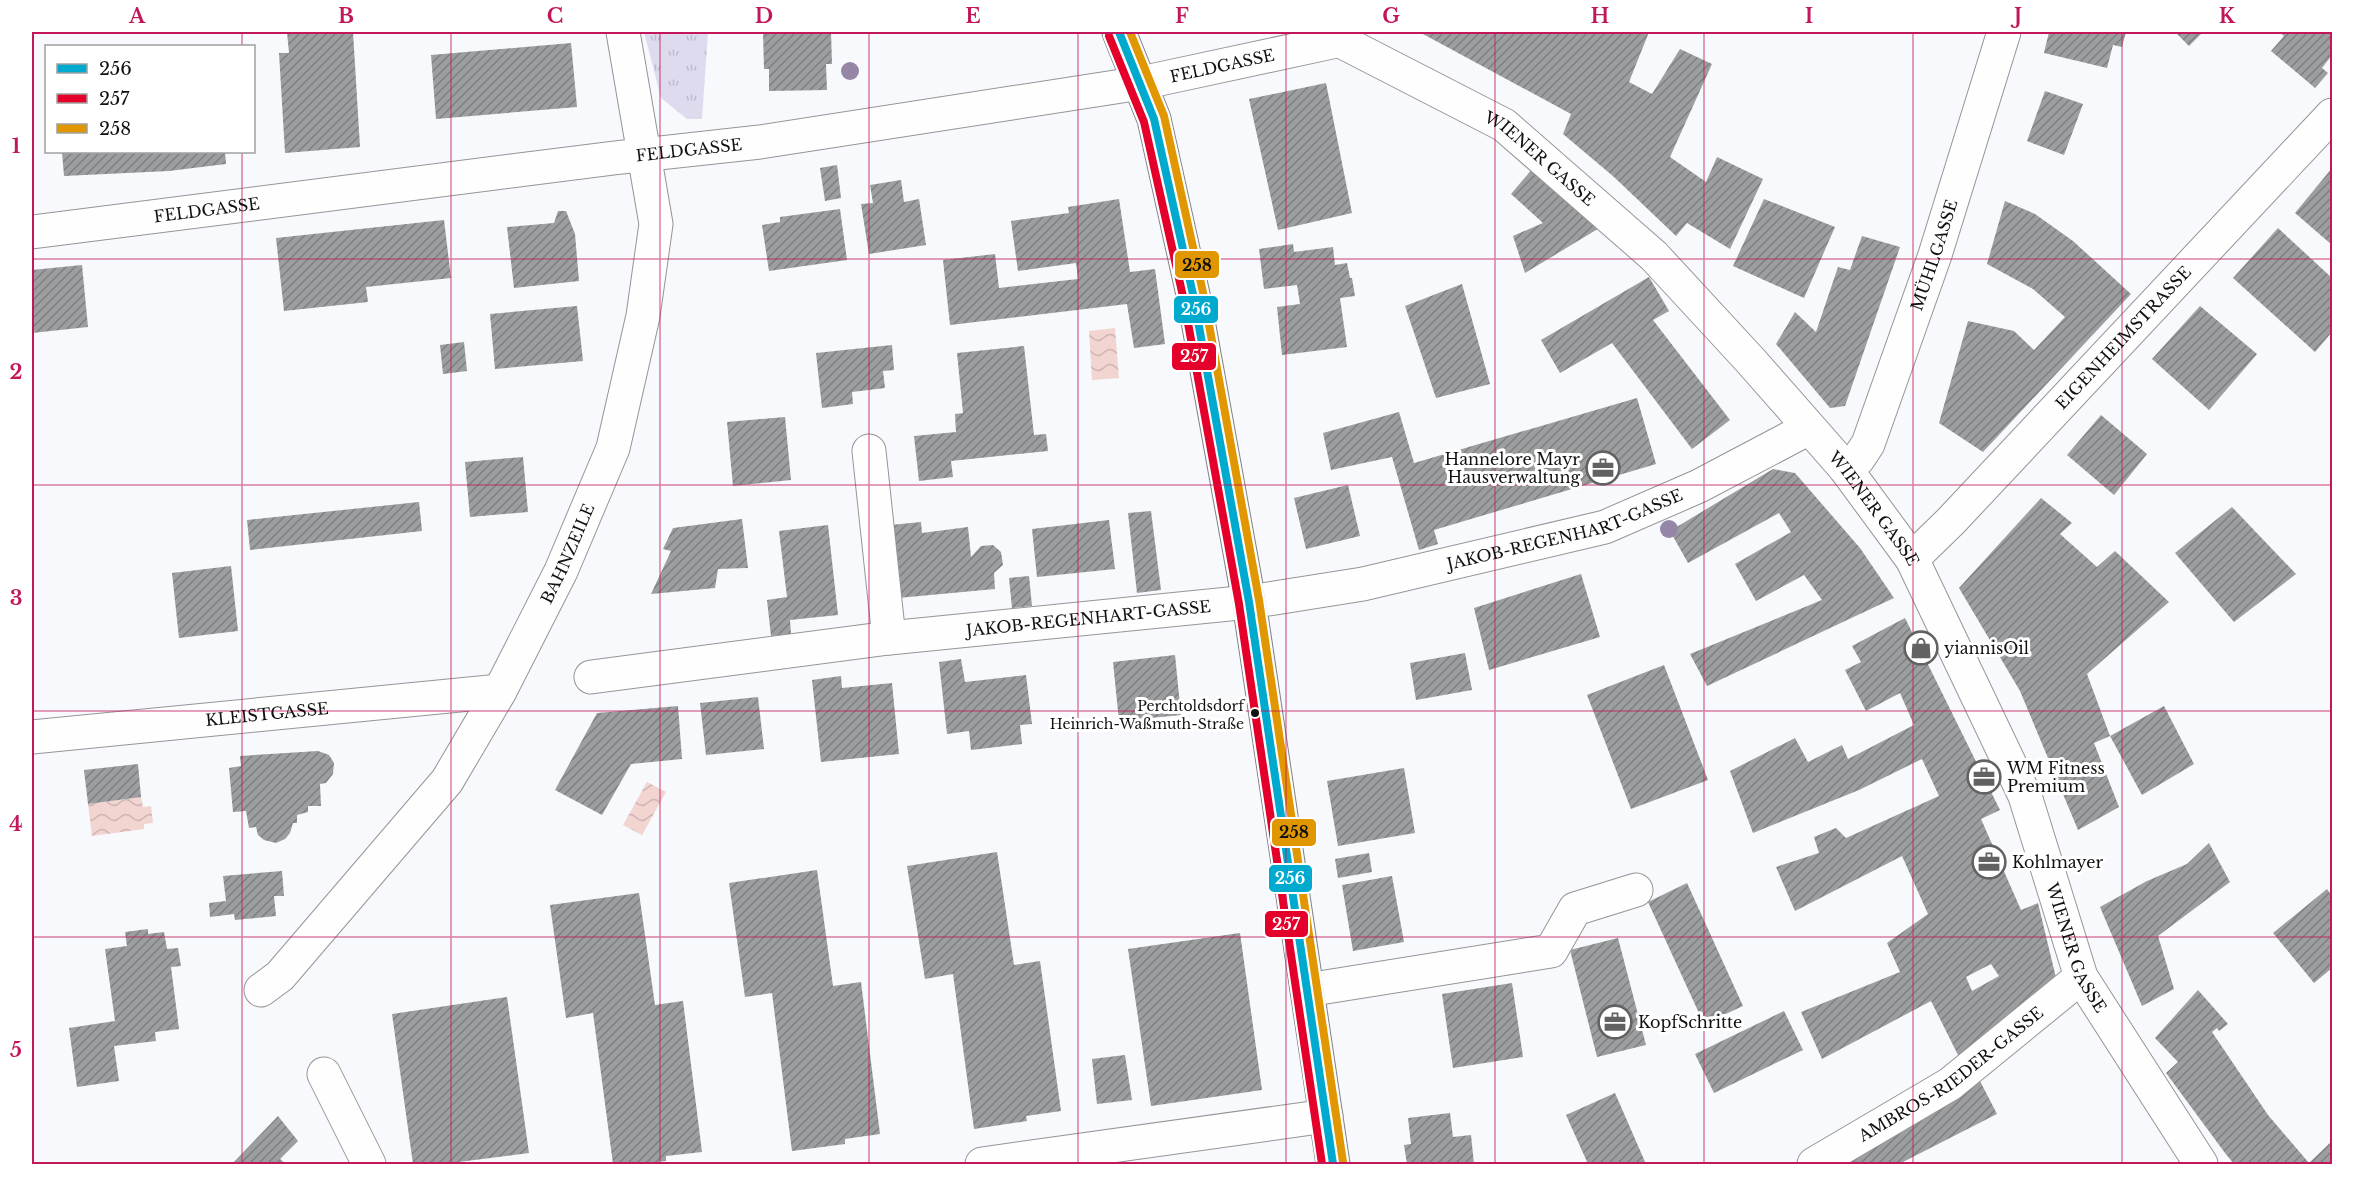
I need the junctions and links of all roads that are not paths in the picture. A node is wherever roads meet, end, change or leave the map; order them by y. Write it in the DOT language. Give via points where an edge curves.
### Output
graph roads {
  1 [pos="623,32"];
  2 [pos="1119,32"];
  3 [pos="2004,32"];
  4 [pos="1332,36"];
  5 [pos="1141,83"];
  6 [pos="2332,115"];
  7 [pos="646,154"];
  8 [pos="32,232"];
  9 [pos="1809,428"];
  10 [pos="869,451"];
  11 [pos="1845,468"];
  12 [pos="1912,559"];
  13 [pos="1249,602"];
  14 [pos="889,638"];
  15 [pos="591,676"];
  16 [pos="500,691"];
  17 [pos="32,737"];
  18 [pos="1636,890"];
  19 [pos="2081,977"];
  20 [pos="261,990"];
  21 [pos="1307,990"];
  22 [pos="324,1074"];
  23 [pos="1326,1116"];
  24 [pos="369,1164"];
  25 [pos="982,1164"];
  26 [pos="1333,1164"];
  27 [pos="1814,1164"];
  28 [pos="2201,1164"];
  1 -- 7 [label="street, BAHNZEILE"];
  2 -- 5 [label="main road"];
  3 -- 11 [label="street, MÜHLGASSE" via="1935,255 1868,444 1858,459"];
  4 -- 5 [label="street, FELDGASSE"];
  4 -- 9 [label="street, WIENER GASSE" via="1504,125 1654,256"];
  5 -- 7 [label="street, FELDGASSE" via="750,144"];
  5 -- 13 [label="main road" via="1154,119 1194,299"];
  6 -- 12 [label="street, EIGENHEIMSTRASSE"];
  7 -- 8 [label="street, FELDGASSE"];
  7 -- 16 [label="street, BAHNZEILE" via="657,224 643,316 613,448 561,571"];
  9 -- 11 [label="street, WIENER GASSE"];
  9 -- 13 [label="street, JAKOB-REGENHART-GASSE" via="1699,486 1605,527 1363,584"];
  10 -- 14 [label="street"];
  11 -- 12 [label="street, WIENER GASSE"];
  12 -- 19 [label="street, WIENER GASSE" via="2025,796"];
  13 -- 14 [label="street, JAKOB-REGENHART-GASSE"];
  13 -- 21 [label="main road"];
  14 -- 15 [label="street, JAKOB-REGENHART-GASSE"];
  16 -- 17 [label="street, KLEISTGASSE"];
  16 -- 20 [label="street, BAHNZEILE" via="447,781 280,976"];
  18 -- 21 [label="street" via="1575,909 1551,951"];
  19 -- 27 [label="street, AMBROS-RIEDER-GASSE" via="1950,1084"];
  19 -- 28 [label="street, WIENER GASSE"];
  21 -- 23 [label="main road"];
  22 -- 24 [label="street"];
  23 -- 25 [label="street"];
  23 -- 26 [label="main road"];
}
